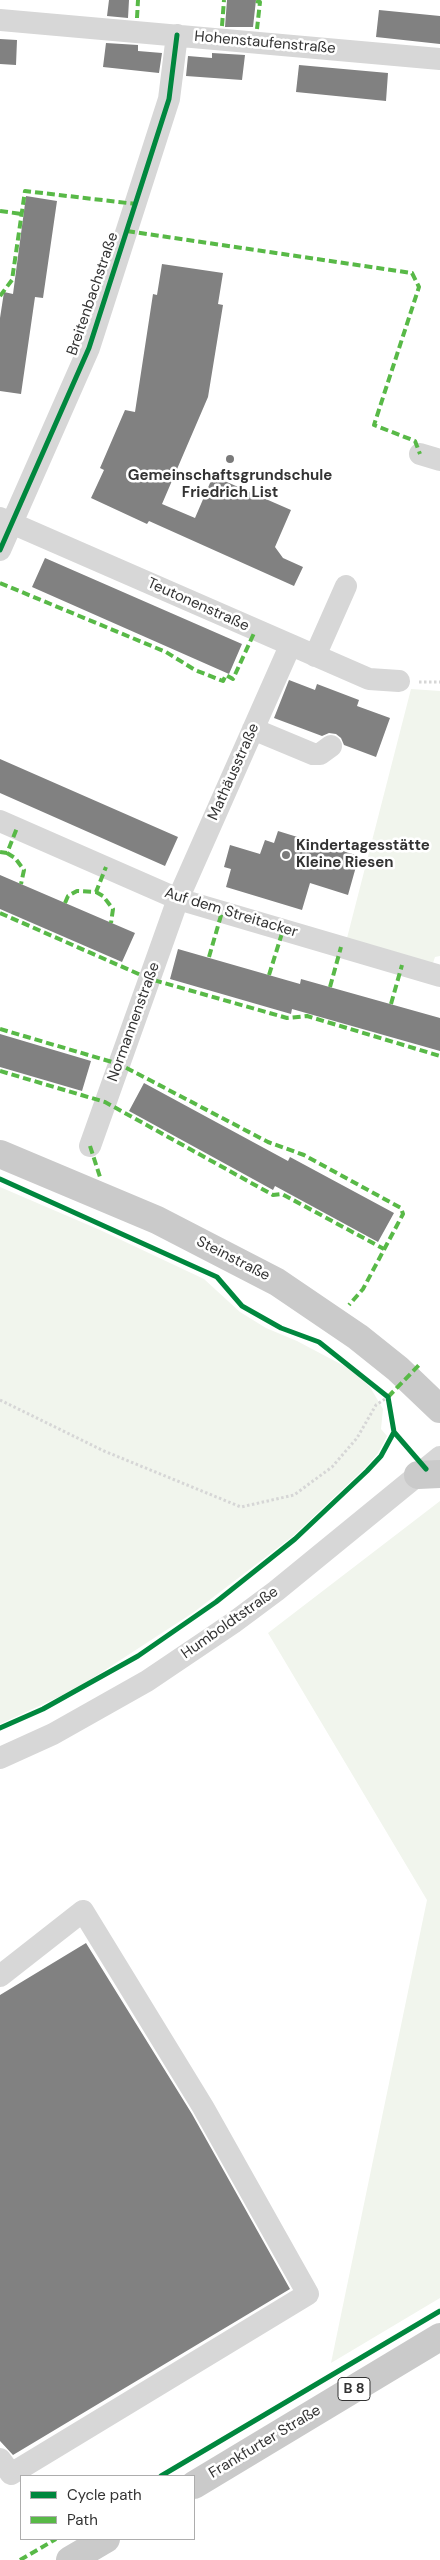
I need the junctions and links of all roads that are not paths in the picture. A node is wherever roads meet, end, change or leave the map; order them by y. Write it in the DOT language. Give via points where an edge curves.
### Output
graph roads {
  1 [pos="0,20"];
  2 [pos="177,35"];
  3 [pos="440,59"];
  4 [pos="6,520"];
  5 [pos="0,550"];
  6 [pos="346,586"];
  7 [pos="290,646"];
  8 [pos="315,656"];
  9 [pos="399,681"];
  10 [pos="253,730"];
  11 [pos="331,746"];
  12 [pos="0,821"];
  13 [pos="178,899"];
  14 [pos="440,976"];
  15 [pos="90,1146"];
  16 [pos="0,1154"];
  17 [pos="440,1409"];
  18 [pos="440,1457"];
  19 [pos="429,1474"];
  20 [pos="0,1758"];
  21 [pos="0,1976"];
  22 [pos="440,2337"];
  23 [pos="0,2459"];
  24 [pos="195,2484"];
  25 [pos="104,2540"];
  26 [pos="70,2560"];
  1 -- 2 [label="street, Hohenstaufenstraße"];
  2 -- 3 [label="street, Hohenstaufenstraße"];
  2 -- 4 [label="street, Breitenbachstraße" via="169,99 89,348"];
  4 -- 5 [label="street, Breitenbachstraße"];
  4 -- 7 [label="street, Teutonenstraße"];
  6 -- 8 [label="street"];
  7 -- 8 [label="street, Teutonenstraße"];
  7 -- 10 [label="street, Mathäusstraße"];
  8 -- 9 [label="street, Teutonenstraße" via="369,680"];
  10 -- 11 [label="street" via="313,754 320,754"];
  10 -- 13 [label="street, Mathäusstraße"];
  12 -- 13 [label="street, Auf dem Streitacker"];
  13 -- 14 [label="street, Auf dem Streitacker"];
  13 -- 15 [label="street, Normannenstraße"];
  16 -- 17 [label="main road, Steinstraße" via="157,1220 277,1282 358,1337"];
  18 -- 19 [label="street, Humboldtstraße"];
  19 -- 20 [label="street, Humboldtstraße" via="276,1591 147,1680 53,1734"];
  21 -- 23 [label="street" via="84,1911 203,2107 308,2294 10,2474"];
  22 -- 24 [label="main road, Frankfurter Straße / B 8"];
  25 -- 26 [label="main road"];
}
